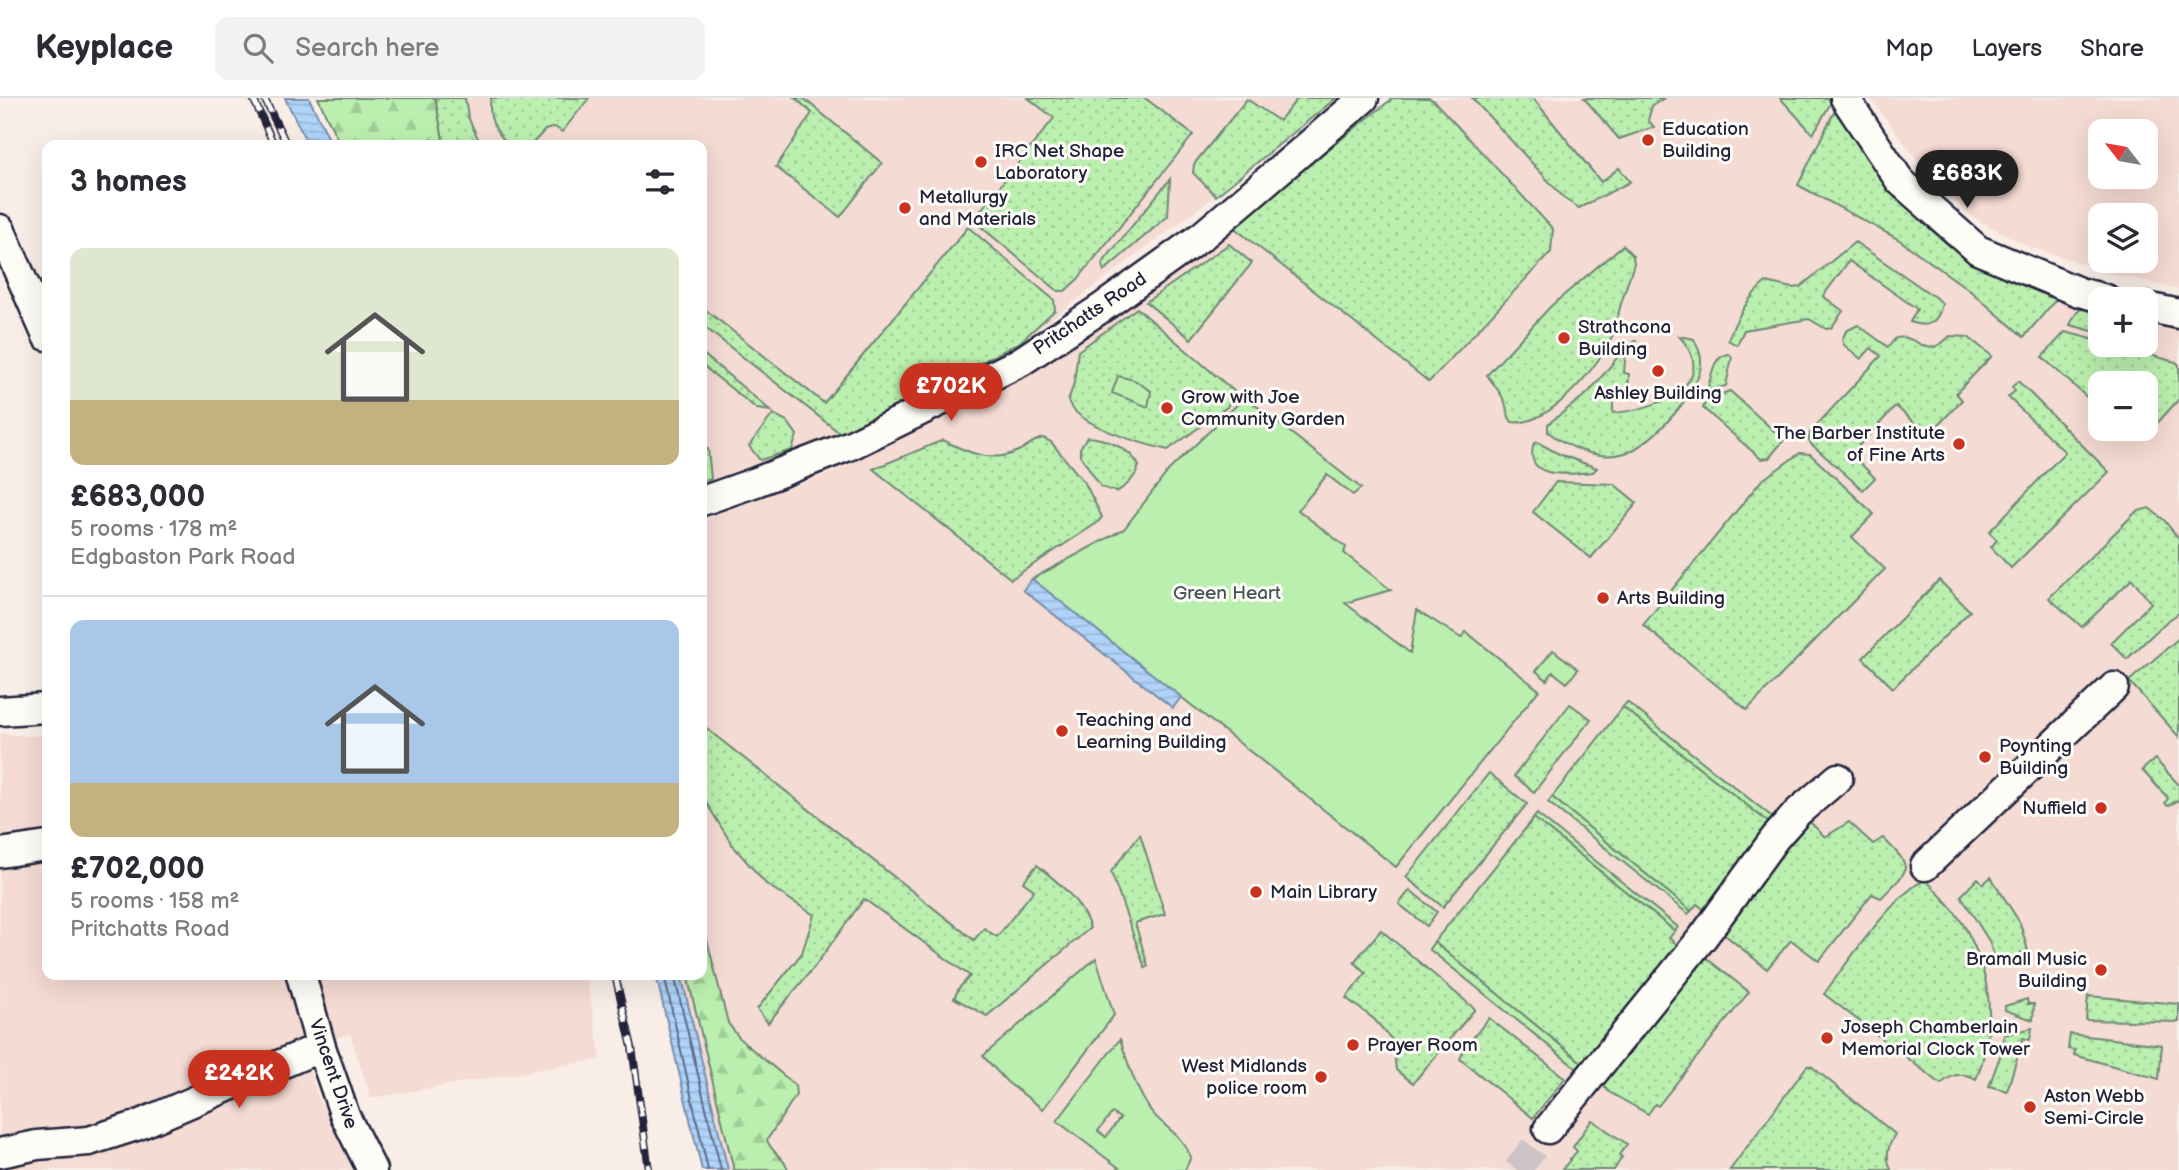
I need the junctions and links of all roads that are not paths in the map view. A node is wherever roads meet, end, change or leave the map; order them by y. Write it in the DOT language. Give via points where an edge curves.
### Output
graph roads {
  1 [pos="1364,98"];
  2 [pos="1845,98"];
  3 [pos="0,229"];
  4 [pos="2088,294"];
  5 [pos="2158,310"];
  6 [pos="2179,314"];
  7 [pos="42,325"];
  8 [pos="707,499"];
  9 [pos="2114,687"];
  10 [pos="42,708"];
  11 [pos="0,711"];
  12 [pos="1838,778"];
  13 [pos="42,847"];
  14 [pos="0,853"];
  15 [pos="1925,866"];
  16 [pos="302,980"];
  17 [pos="321,1047"];
  18 [pos="1548,1129"];
  19 [pos="0,1153"];
  20 [pos="372,1170"];
  1 -- 8 [label="street, Pritchatts Road" via="1202,236 1020,362 851,445"];
  2 -- 4 [label="street" via="1900,181 1978,250"];
  3 -- 7 [label="street"];
  5 -- 6 [label="street"];
  9 -- 15 [label="street"];
  10 -- 11 [label="street"];
  12 -- 18 [label="street" via="1775,838 1703,937"];
  13 -- 14 [label="street"];
  16 -- 17 [label="street, Vincent Drive"];
  17 -- 19 [label="street" via="136,1126 89,1141"];
  17 -- 20 [label="street, Vincent Drive" via="345,1116"];
}
